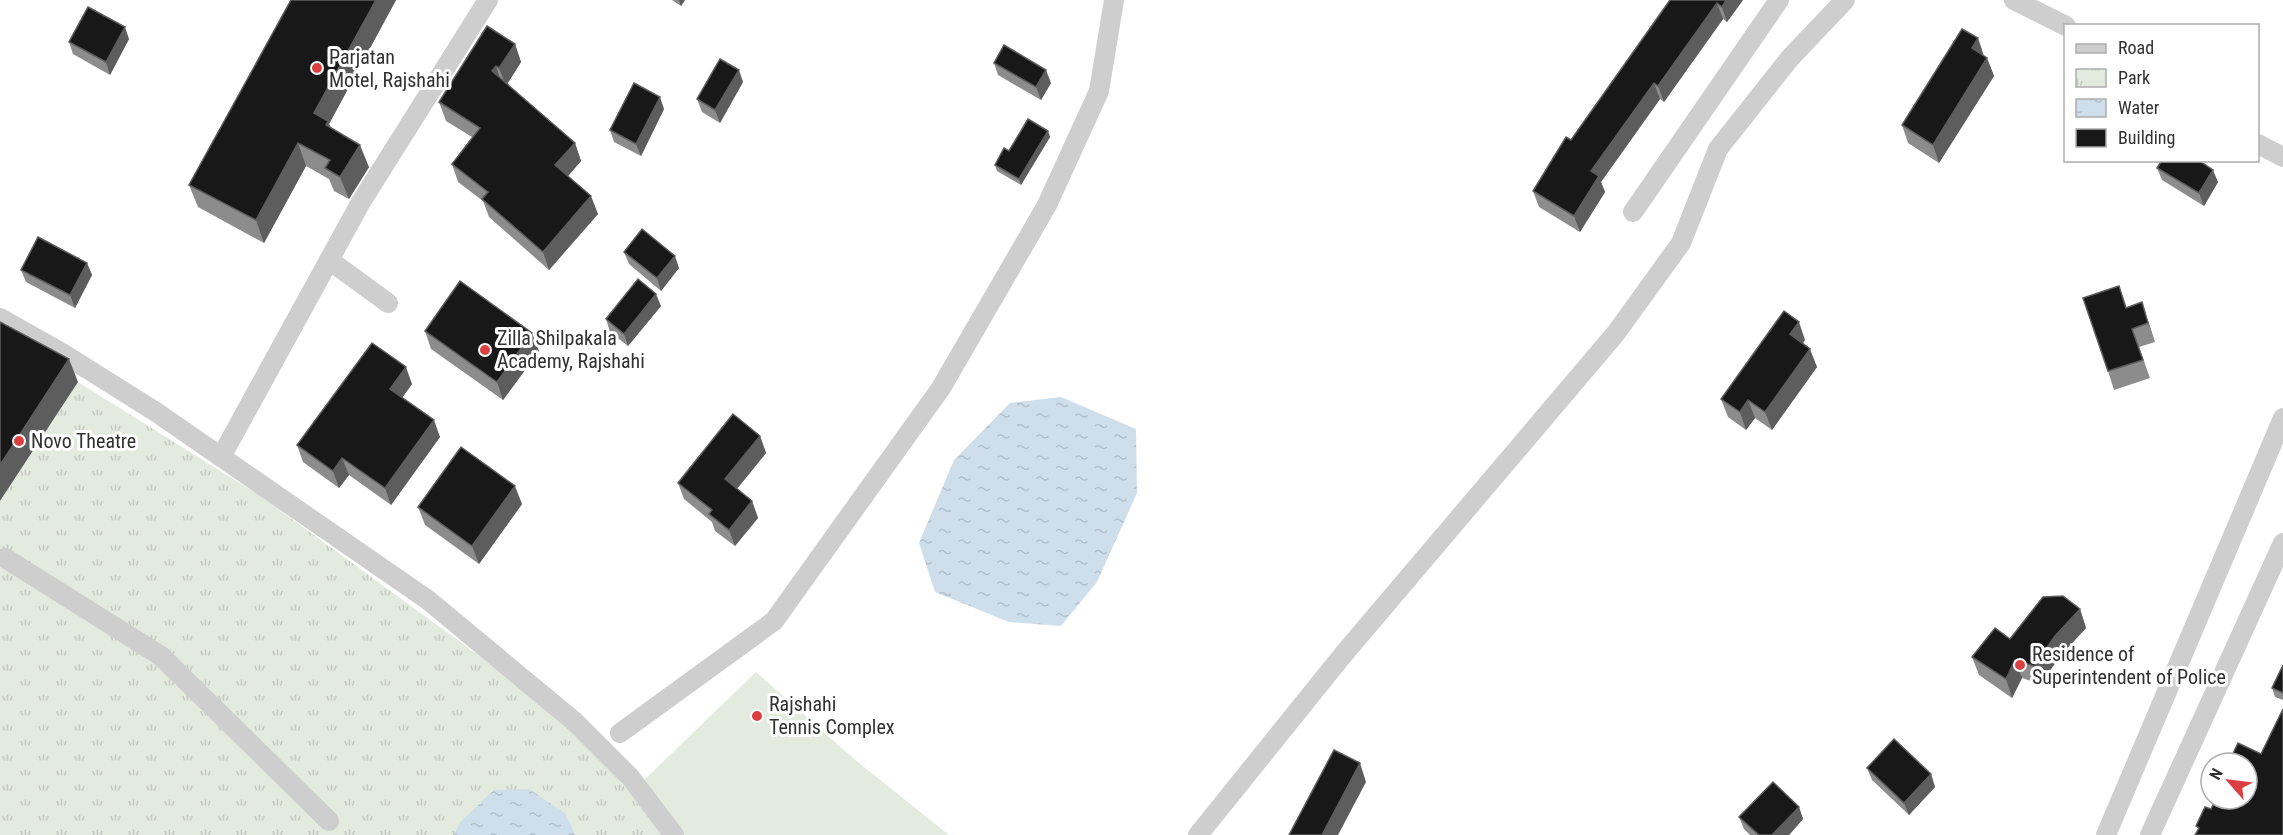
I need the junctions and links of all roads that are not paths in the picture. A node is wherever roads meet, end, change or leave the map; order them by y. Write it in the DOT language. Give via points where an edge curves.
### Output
graph roads {
  1 [pos="488,0"];
  2 [pos="1114,0"];
  3 [pos="1779,0"];
  4 [pos="1845,0"];
  5 [pos="2014,0"];
  6 [pos="2064,25"];
  7 [pos="2259,145"];
  8 [pos="2283,157"];
  9 [pos="1633,212"];
  10 [pos="329,260"];
  11 [pos="388,303"];
  12 [pos="0,318"];
  13 [pos="2283,418"];
  14 [pos="220,457"];
  15 [pos="2283,543"];
  16 [pos="5,558"];
  17 [pos="620,733"];
  18 [pos="329,822"];
  19 [pos="674,835"];
  20 [pos="1198,835"];
  21 [pos="2106,835"];
  22 [pos="2150,835"];
  1 -- 10 [label="street"];
  2 -- 17 [label="street" via="1099,91 1047,205 941,388 774,621"];
  3 -- 9 [label="street"];
  4 -- 20 [label="street" via="1790,58 1718,149 1681,243 1616,333 1342,656"];
  5 -- 6 [label="street"];
  7 -- 8 [label="street"];
  10 -- 11 [label="street"];
  10 -- 14 [label="street"];
  12 -- 14 [label="street" via="156,412"];
  13 -- 21 [label="street"];
  14 -- 19 [label="street" via="428,600 575,722 630,777"];
  15 -- 22 [label="street"];
  16 -- 18 [label="street" via="161,656"];
}
